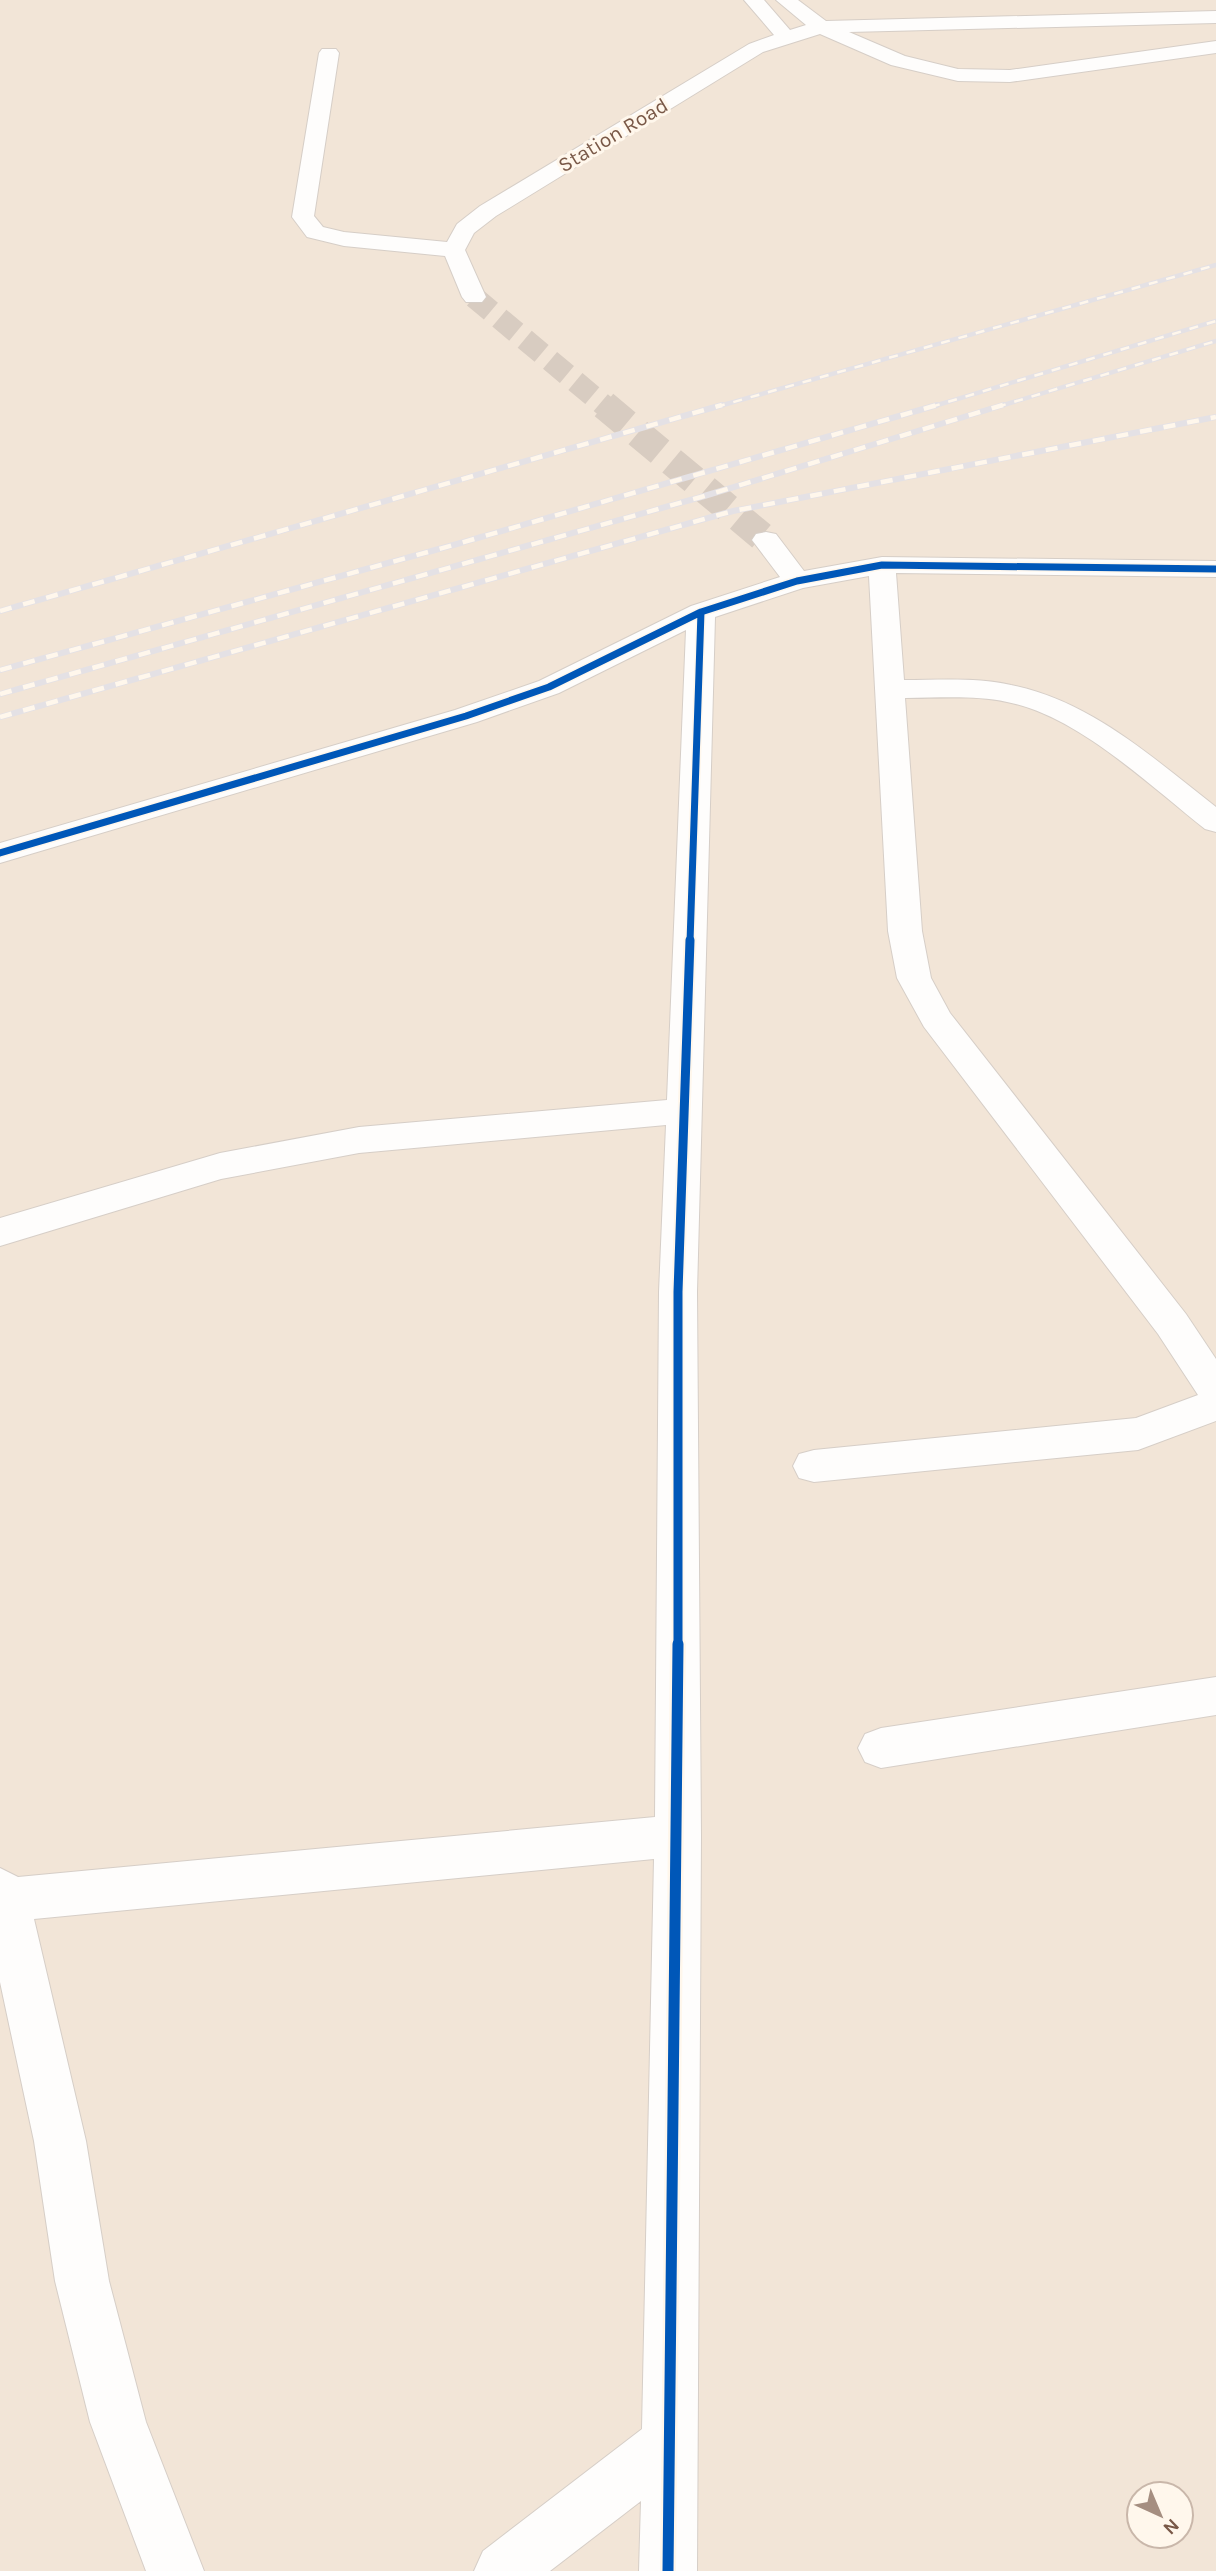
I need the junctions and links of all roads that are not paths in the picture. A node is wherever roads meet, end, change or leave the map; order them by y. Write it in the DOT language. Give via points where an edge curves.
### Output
graph roads {
  1 [pos="754,0"];
  2 [pos="786,0"];
  3 [pos="1216,18"];
  4 [pos="821,27"];
  5 [pos="786,37"];
  6 [pos="1216,47"];
  7 [pos="329,53"];
  8 [pos="454,250"];
  9 [pos="474,297"];
  10 [pos="766,540"];
  11 [pos="882,565"];
  12 [pos="1216,569"];
  13 [pos="797,581"];
  14 [pos="701,612"];
  15 [pos="891,688"];
  16 [pos="1216,822"];
  17 [pos="0,853"];
  18 [pos="683,1111"];
  19 [pos="0,1232"];
  20 [pos="1216,1391"];
  21 [pos="1216,1405"];
  22 [pos="814,1466"];
  23 [pos="1216,1696"];
  24 [pos="881,1748"];
  25 [pos="678,1836"];
  26 [pos="3,1895"];
  27 [pos="670,2443"];
  28 [pos="175,2571"];
  29 [pos="503,2571"];
  30 [pos="668,2571"];
  1 -- 5 [label="street"];
  2 -- 4 [label="street"];
  3 -- 4 [label="street, Station Road"];
  4 -- 5 [label="street, Station Road"];
  4 -- 6 [label="street" via="898,61 976,77"];
  5 -- 8 [label="street, Station Road" via="756,48 488,211 465,229"];
  7 -- 8 [label="street" via="303,217 315,232 344,239"];
  8 -- 9 [label="street"];
  10 -- 13 [label="street"];
  11 -- 12 [label="street"];
  11 -- 13 [label="street"];
  11 -- 15 [label="street"];
  13 -- 14 [label="street"];
  14 -- 17 [label="street" via="549,687 466,716"];
  14 -- 18 [label="street"];
  15 -- 16 [label="street" via="1009,694 1048,705 1084,723"];
  15 -- 20 [label="street" via="905,931 914,978 936,1019 1172,1324"];
  18 -- 19 [label="street" via="359,1140 220,1166"];
  18 -- 25 [label="street" via="678,1292"];
  21 -- 22 [label="street" via="1138,1434"];
  23 -- 24 [label="street"];
  25 -- 26 [label="street"];
  25 -- 27 [label="street"];
  26 -- 28 [label="street" via="60,2140 82,2281 117,2422"];
  27 -- 29 [label="street"];
  27 -- 30 [label="street"];
}
